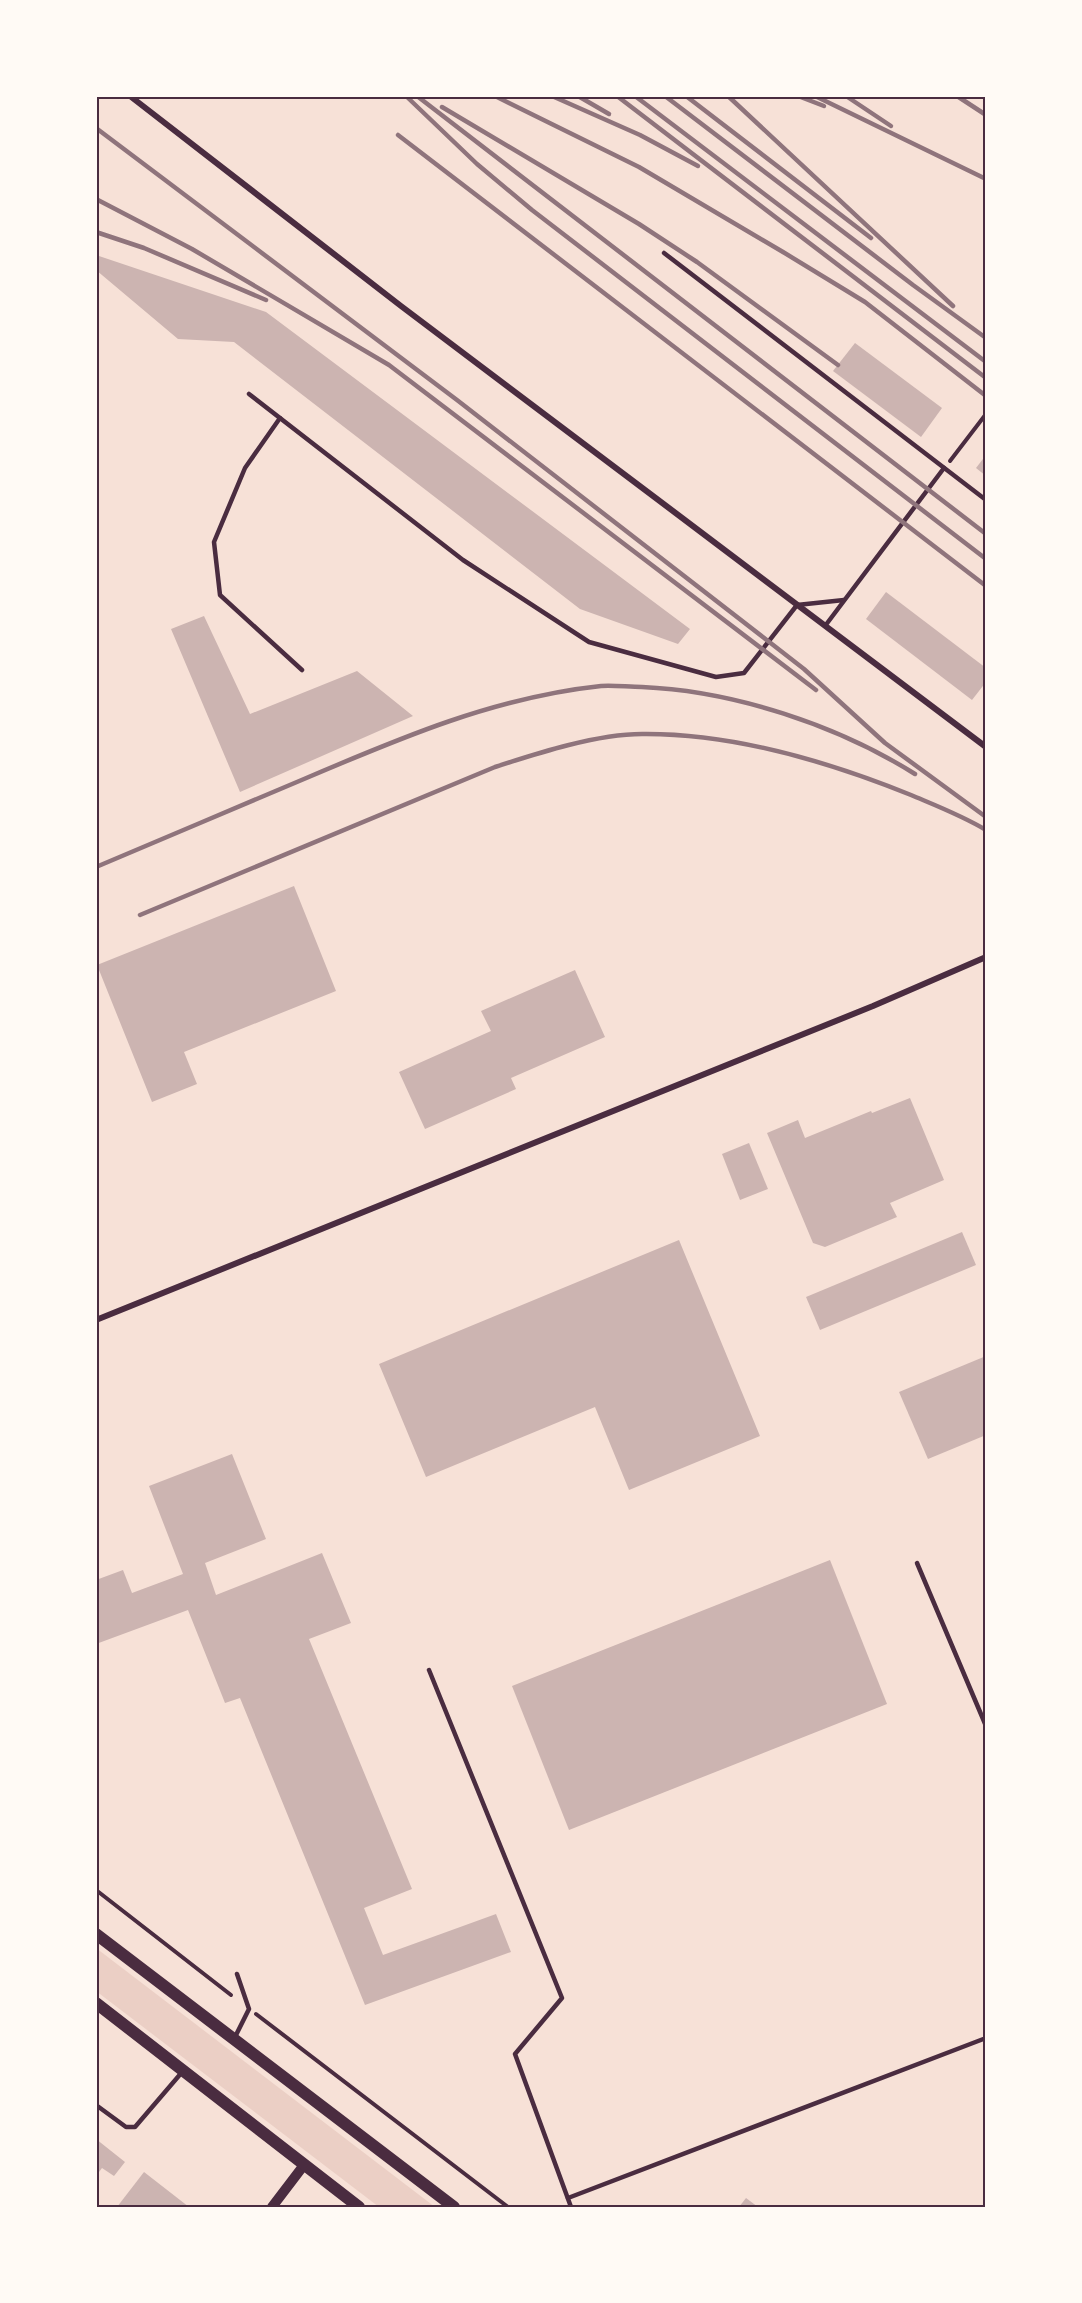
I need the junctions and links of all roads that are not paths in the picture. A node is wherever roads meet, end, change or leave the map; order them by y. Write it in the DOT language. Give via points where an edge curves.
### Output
graph roads {
  1 [pos="130,96"];
  2 [pos="664,253"];
  3 [pos="249,394"];
  4 [pos="280,418"];
  5 [pos="944,468"];
  6 [pos="986,500"];
  7 [pos="844,600"];
  8 [pos="797,605"];
  9 [pos="825,626"];
  10 [pos="302,670"];
  11 [pos="986,747"];
  12 [pos="986,957"];
  13 [pos="96,1320"];
  14 [pos="917,1563"];
  15 [pos="429,1670"];
  16 [pos="986,1726"];
  17 [pos="96,1934"];
  18 [pos="237,1974"];
  19 [pos="96,2003"];
  20 [pos="986,2037"];
  21 [pos="234,2039"];
  22 [pos="183,2071"];
  23 [pos="96,2104"];
  24 [pos="304,2165"];
  25 [pos="568,2198"];
  26 [pos="272,2207"];
  27 [pos="359,2207"];
  28 [pos="454,2207"];
  29 [pos="571,2207"];
  1 -- 8 [label="street" via="400,306"];
  2 -- 5 [label="lane"];
  3 -- 4 [label="lane"];
  4 -- 8 [label="lane" via="463,560 589,642 716,677 744,673"];
  4 -- 10 [label="lane" via="245,468 214,542 220,596"];
  5 -- 6 [label="lane"];
  5 -- 7 [label="lane"];
  7 -- 8 [label="lane"];
  7 -- 9 [label="lane"];
  8 -- 9 [label="street"];
  9 -- 11 [label="street"];
  12 -- 13 [label="street"];
  14 -- 16 [label="lane"];
  15 -- 25 [label="lane" via="562,1998 515,2054"];
  17 -- 21 [label="main road"];
  18 -- 21 [label="lane" via="249,2009"];
  19 -- 22 [label="main road"];
  20 -- 25 [label="lane"];
  21 -- 28 [label="main road"];
  22 -- 23 [label="lane" via="135,2127 126,2127"];
  22 -- 24 [label="main road"];
  24 -- 26 [label="street"];
  24 -- 27 [label="main road"];
  25 -- 29 [label="lane"];
}
